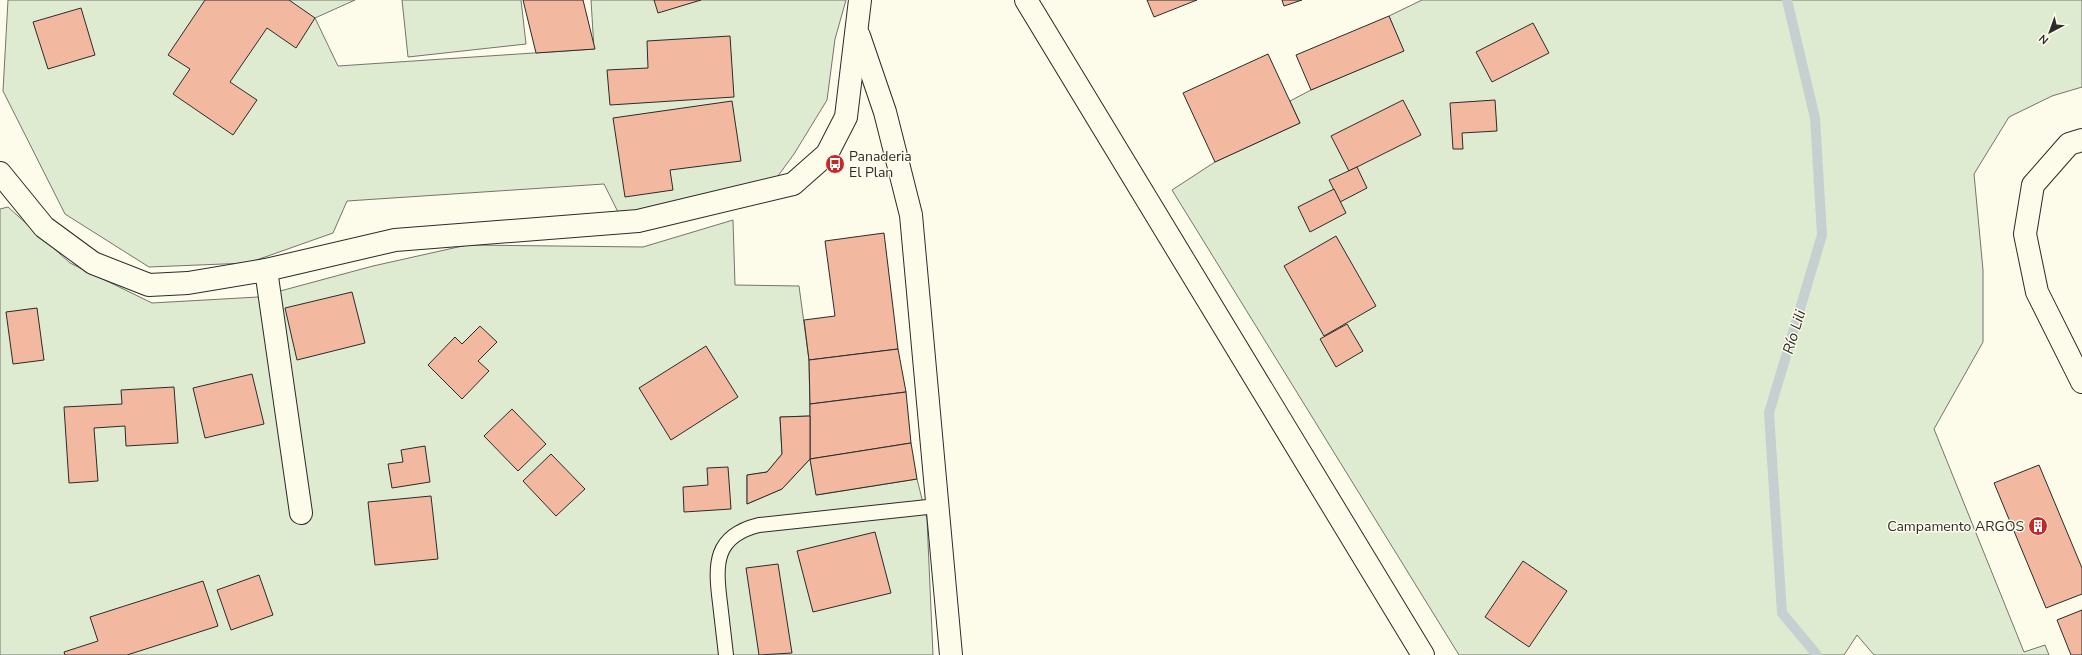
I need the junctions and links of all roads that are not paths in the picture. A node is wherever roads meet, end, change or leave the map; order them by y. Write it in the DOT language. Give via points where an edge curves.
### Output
graph roads {
  1 [pos="860,0"];
  2 [pos="1026,0"];
  3 [pos="857,32"];
  4 [pos="2082,140"];
  5 [pos="0,173"];
  6 [pos="266,270"];
  7 [pos="2082,382"];
  8 [pos="937,506"];
  9 [pos="301,513"];
  10 [pos="726,655"];
  11 [pos="951,655"];
  12 [pos="1423,655"];
  1 -- 3 [label="street"];
  2 -- 12 [label="street"];
  3 -- 6 [label="street" via="846,117 826,154 794,184 638,221 395,240"];
  3 -- 8 [label="street" via="885,112 912,215"];
  4 -- 7 [label="street" via="2069,144 2033,185 2025,234 2037,292"];
  5 -- 6 [label="street" via="44,227 93,263 149,285 188,283"];
  6 -- 9 [label="street"];
  8 -- 10 [label="lane" via="759,525 744,529 731,537 721,549 717,564"];
  8 -- 11 [label="street"];
}
